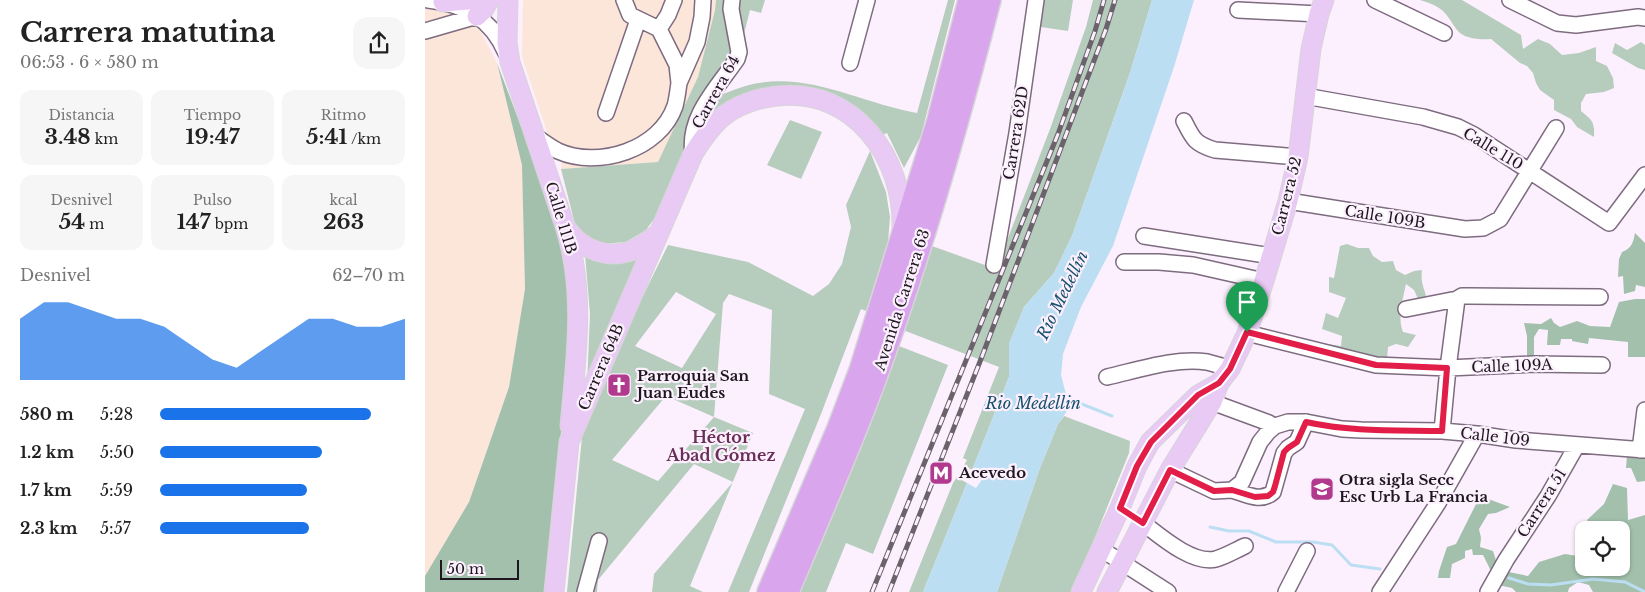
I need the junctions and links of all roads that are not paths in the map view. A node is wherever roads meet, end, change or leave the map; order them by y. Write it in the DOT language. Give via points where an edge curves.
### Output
graph roads {
  1 [pos="435,0"];
  2 [pos="489,0"];
  3 [pos="508,0"];
  4 [pos="624,0"];
  5 [pos="675,0"];
  6 [pos="703,0"];
  7 [pos="732,0"];
  8 [pos="867,0"];
  9 [pos="969,0"];
  10 [pos="990,0"];
  11 [pos="1036,0"];
  12 [pos="1375,0"];
  13 [pos="1510,0"];
  14 [pos="1321,7"];
  15 [pos="472,8"];
  16 [pos="1238,10"];
  17 [pos="1645,18"];
  18 [pos="638,20"];
  19 [pos="659,29"];
  20 [pos="425,31"];
  21 [pos="1443,32"];
  22 [pos="697,42"];
  23 [pos="670,49"];
  24 [pos="510,62"];
  25 [pos="850,63"];
  26 [pos="679,83"];
  27 [pos="1305,96"];
  28 [pos="607,113"];
  29 [pos="1183,121"];
  30 [pos="1556,128"];
  31 [pos="693,154"];
  32 [pos="550,156"];
  33 [pos="1298,157"];
  34 [pos="1530,171"];
  35 [pos="1645,174"];
  36 [pos="1288,201"];
  37 [pos="565,226"];
  38 [pos="659,233"];
  39 [pos="902,233"];
  40 [pos="1144,236"];
  41 [pos="1272,256"];
  42 [pos="1124,262"];
  43 [pos="993,265"];
  44 [pos="1264,281"];
  45 [pos="1600,296"];
  46 [pos="1457,299"];
  47 [pos="1406,309"];
  48 [pos="1247,332"];
  49 [pos="1602,365"];
  50 [pos="1447,368"];
  51 [pos="1107,376"];
  52 [pos="1225,376"];
  53 [pos="1212,402"];
  54 [pos="1645,410"];
  55 [pos="1306,422"];
  56 [pos="1269,423"];
  57 [pos="1442,431"];
  58 [pos="1477,434"];
  59 [pos="569,442"];
  60 [pos="1577,445"];
  61 [pos="1642,450"];
  62 [pos="1170,470"];
  63 [pos="1235,489"];
  64 [pos="1120,508"];
  65 [pos="1143,523"];
  66 [pos="599,541"];
  67 [pos="1245,546"];
  68 [pos="1101,549"];
  69 [pos="1307,551"];
  70 [pos="1122,563"];
  71 [pos="1161,590"];
  72 [pos="554,592"];
  73 [pos="585,592"];
  74 [pos="768,592"];
  75 [pos="788,592"];
  76 [pos="1081,592"];
  77 [pos="1107,592"];
  78 [pos="1286,592"];
  79 [pos="1380,592"];
  80 [pos="1488,592"];
  1 -- 15 [label="main road"];
  2 -- 15 [label="main road"];
  3 -- 24 [label="main road, Calle 111B"];
  4 -- 18 [label="street" via="627,12"];
  5 -- 19 [label="street"];
  6 -- 22 [label="street"];
  7 -- 31 [label="street, Carrera 64" via="732,20 739,52 696,123 692,136"];
  8 -- 25 [label="street"];
  9 -- 39 [label="highway, Avenida Carrera 63" via="940,114"];
  10 -- 75 [label="highway, Avenida Carrera 63" via="948,155 901,305 859,421"];
  11 -- 43 [label="street, Carrera 62D" via="1017,133"];
  12 -- 21 [label="street"];
  13 -- 17 [label="street" via="1557,23 1576,25"];
  14 -- 16 [label="street"];
  14 -- 27 [label="main road, Carrera 52"];
  15 -- 20 [label="street"];
  15 -- 24 [label="street" via="494,31"];
  18 -- 19 [label="street"];
  18 -- 28 [label="street"];
  19 -- 23 [label="street"];
  22 -- 23 [label="street"];
  22 -- 26 [label="street"];
  23 -- 26 [label="street" via="677,64"];
  24 -- 32 [label="main road, Calle 111B" via="535,136"];
  26 -- 32 [label="street" via="675,106 663,125 634,148 599,158"];
  27 -- 33 [label="main road, Carrera 52"];
  27 -- 34 [label="street, Calle 110" via="1449,124 1475,135"];
  29 -- 33 [label="street" via="1202,146"];
  30 -- 34 [label="street"];
  31 -- 38 [label="main road, Carrera 64B"];
  31 -- 39 [label="main road" via="708,131 739,107 790,94 812,96 852,116 880,146 889,161 900,195"];
  32 -- 37 [label="main road, Calle 111B"];
  33 -- 36 [label="main road, Carrera 52"];
  34 -- 35 [label="street, Calle 110" via="1609,223"];
  34 -- 36 [label="street, Calle 109B" via="1499,219 1483,228 1465,229"];
  36 -- 41 [label="main road, Carrera 52"];
  37 -- 38 [label="main road" via="587,247 610,253 634,249"];
  37 -- 59 [label="main road, Calle 111B" via="572,248 578,300"];
  38 -- 59 [label="main road, Carrera 64B"];
  39 -- 74 [label="highway, Avenida Carrera 63" via="850,396"];
  40 -- 41 [label="street"];
  41 -- 44 [label="main road, Carrera 52"];
  42 -- 44 [label="street" via="1193,265"];
  44 -- 48 [label="main road, Carrera 52"];
  45 -- 46 [label="street" via="1462,296"];
  46 -- 47 [label="street"];
  46 -- 50 [label="street"];
  48 -- 50 [label="street, Calle 109A" via="1376,365"];
  48 -- 52 [label="main road, Carrera 52"];
  49 -- 50 [label="street, Calle 109A"];
  50 -- 57 [label="street"];
  51 -- 52 [label="street" via="1164,364 1205,362"];
  52 -- 53 [label="main road, Carrera 52"];
  52 -- 64 [label="main road" via="1198,395 1151,442"];
  53 -- 56 [label="street"];
  53 -- 62 [label="main road, Carrera 52"];
  54 -- 61 [label="street"];
  55 -- 57 [label="street, Calle 109" via="1342,429"];
  55 -- 63 [label="street, Calle 109" via="1288,422 1268,432 1242,482"];
  55 -- 63 [label="street" via="1297,442 1284,452 1273,492 1263,498"];
  57 -- 58 [label="street, Calle 109"];
  58 -- 60 [label="street, Calle 109"];
  58 -- 79 [label="street" via="1438,503"];
  59 -- 72 [label="main road, Carrera 64B"];
  60 -- 61 [label="street, Calle 109"];
  60 -- 80 [label="street, Carrera 51"];
  62 -- 63 [label="street" via="1214,491"];
  62 -- 65 [label="main road, Carrera 52"];
  64 -- 65 [label="main road"];
  64 -- 68 [label="main road"];
  65 -- 67 [label="street" via="1168,542 1202,560 1215,559"];
  65 -- 70 [label="main road, Carrera 52"];
  66 -- 73 [label="street"];
  68 -- 70 [label="street"];
  68 -- 76 [label="main road"];
  69 -- 78 [label="street"];
  70 -- 71 [label="street"];
  70 -- 77 [label="main road, Carrera 52"];
}
